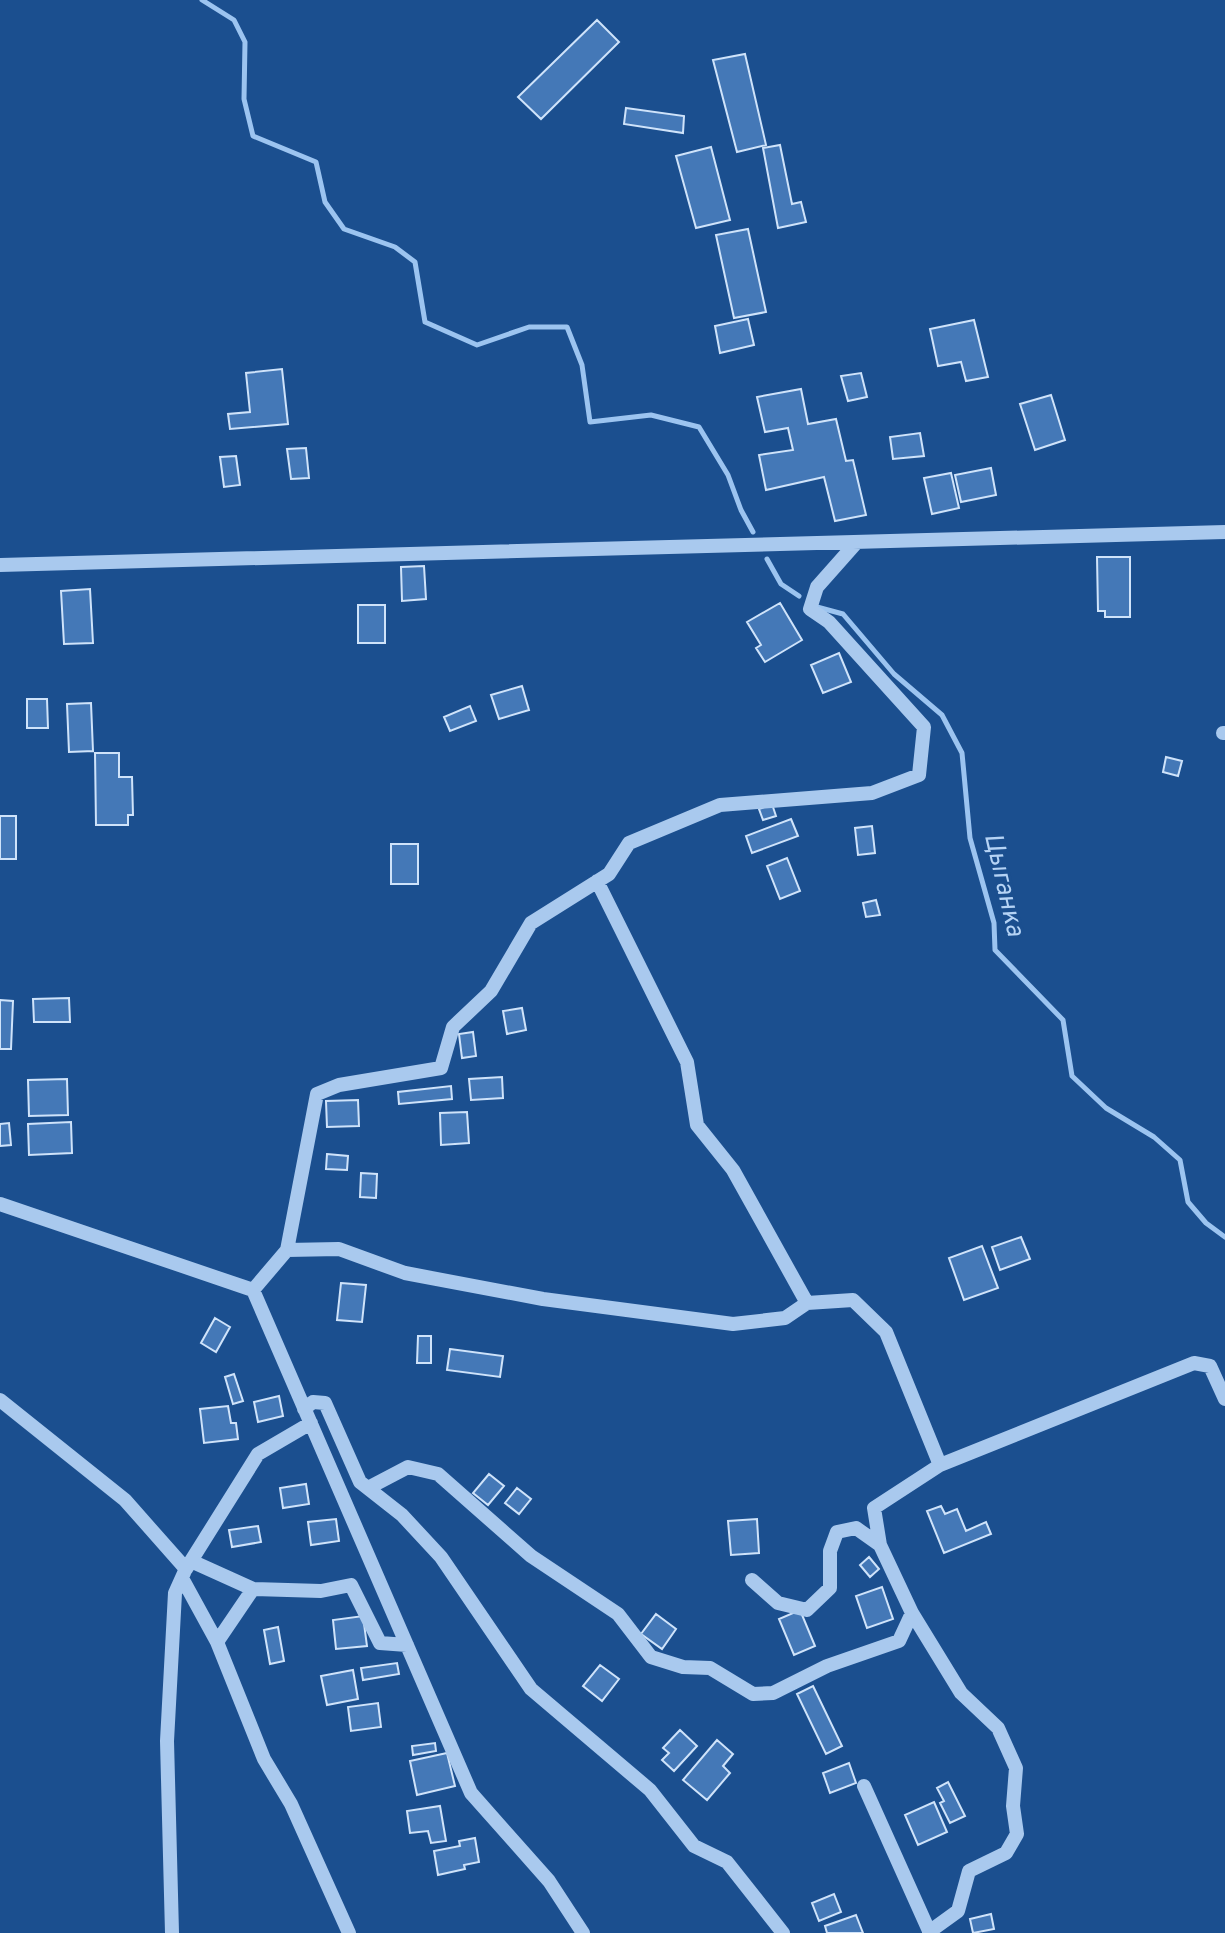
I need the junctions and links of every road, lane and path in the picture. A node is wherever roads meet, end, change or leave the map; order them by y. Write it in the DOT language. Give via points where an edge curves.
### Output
graph roads {
  1 [pos="1225,532"];
  2 [pos="856,543"];
  3 [pos="0,565"];
  4 [pos="597,881"];
  5 [pos="0,1204"];
  6 [pos="287,1250"];
  7 [pos="253,1290"];
  8 [pos="807,1303"];
  9 [pos="1225,1399"];
  10 [pos="0,1400"];
  11 [pos="308,1416"];
  12 [pos="940,1465"];
  13 [pos="368,1488"];
  14 [pos="880,1545"];
  15 [pos="186,1569"];
  16 [pos="752,1580"];
  17 [pos="253,1589"];
  18 [pos="912,1613"];
  19 [pos="217,1642"];
  20 [pos="407,1645"];
  21 [pos="864,1786"];
  22 [pos="930,1932"];
  23 [pos="172,1933"];
  24 [pos="349,1933"];
  25 [pos="583,1933"];
  26 [pos="783,1933"];
  1 -- 2 [label="street"];
  2 -- 3 [label="street"];
  2 -- 4 [label="street" via="817,587 810,609 829,622 924,727 919,775 872,793 720,805 629,843 609,874"];
  4 -- 6 [label="street" via="531,923 491,991 453,1027 441,1068 339,1085 317,1094"];
  4 -- 8 [label="street" via="687,1062 697,1125 733,1170"];
  5 -- 7 [label="street"];
  6 -- 7 [label="street"];
  6 -- 8 [label="street" via="339,1249 405,1273 543,1299 733,1324 785,1318"];
  7 -- 11 [label="street"];
  8 -- 12 [label="street" via="853,1300 886,1332"];
  9 -- 12 [label="street" via="1210,1366 1194,1363"];
  10 -- 15 [label="street" via="125,1500"];
  11 -- 13 [label="street" via="313,1402 325,1403 360,1482"];
  11 -- 15 [label="street" via="258,1454"];
  11 -- 20 [label="street"];
  12 -- 14 [label="street" via="874,1508"];
  13 -- 18 [label="street" via="408,1467 438,1474 531,1556 618,1614 651,1657 710,1668 753,1694 773,1693 827,1666 899,1641"];
  13 -- 26 [label="street" via="441,1557 531,1689 650,1790 694,1846 727,1862"];
  14 -- 16 [label="street" via="856,1528 837,1532 830,1551 830,1588 807,1610 778,1603"];
  14 -- 18 [label="street"];
  15 -- 17 [label="street"];
  15 -- 19 [label="street"];
  15 -- 23 [label="street" via="175,1593 167,1741"];
  17 -- 19 [label="street"];
  17 -- 20 [label="street" via="321,1591 351,1585 380,1643"];
  18 -- 22 [label="street" via="961,1693 998,1728 1016,1768 1017,1834 1006,1853 969,1871 958,1911"];
  19 -- 24 [label="street" via="264,1759 291,1804"];
  20 -- 25 [label="street" via="471,1793 549,1881"];
  21 -- 22 [label="street"];
}
